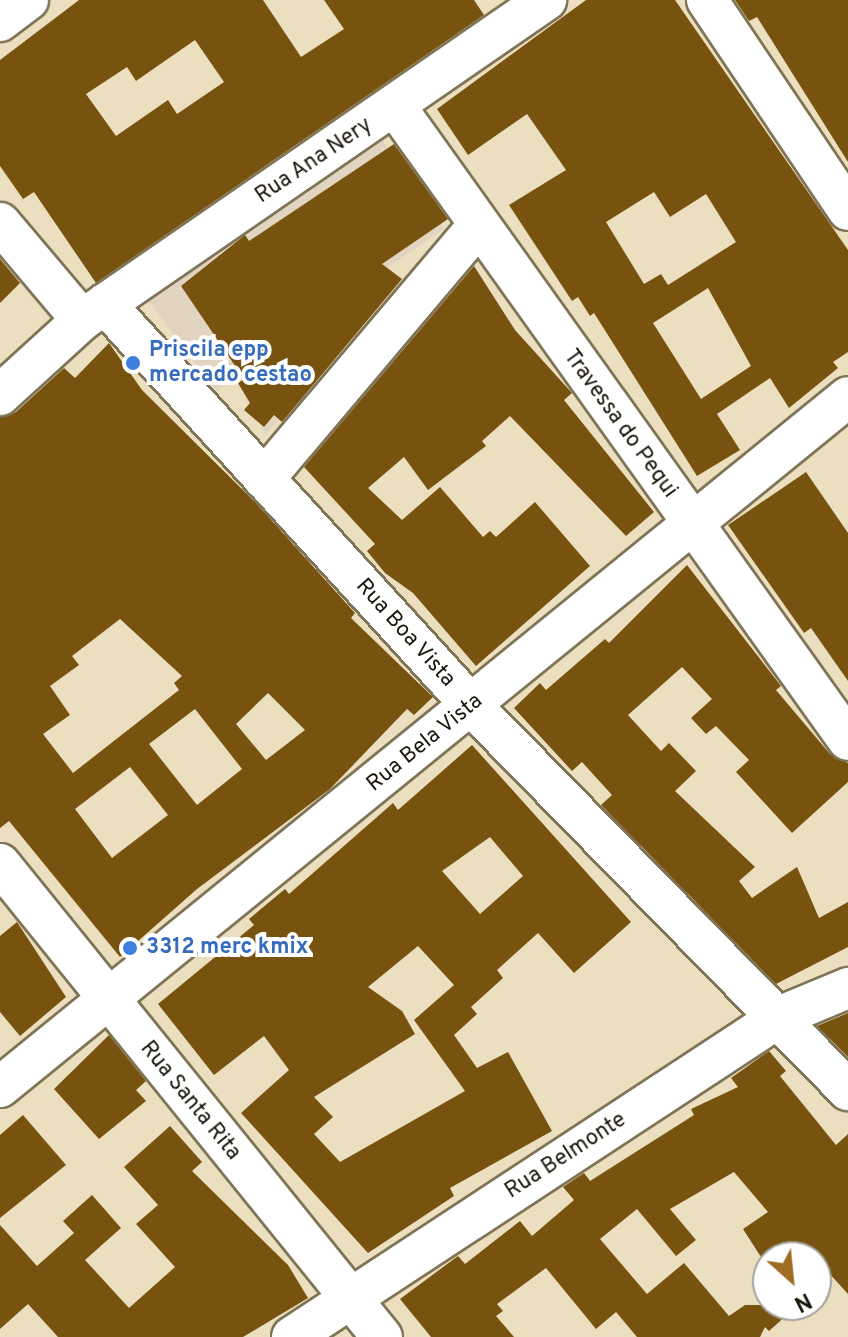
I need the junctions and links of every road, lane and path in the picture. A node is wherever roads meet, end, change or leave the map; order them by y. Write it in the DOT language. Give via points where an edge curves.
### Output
graph roads {
  1 [pos="28,0"];
  2 [pos="546,0"];
  3 [pos="707,0"];
  4 [pos="0,21"];
  5 [pos="395,106"];
  6 [pos="848,210"];
  7 [pos="0,223"];
  8 [pos="476,228"];
  9 [pos="93,312"];
  10 [pos="0,395"];
  11 [pos="848,397"];
  12 [pos="264,479"];
  13 [pos="694,526"];
  14 [pos="471,705"];
  15 [pos="848,740"];
  16 [pos="0,864"];
  17 [pos="848,988"];
  18 [pos="109,999"];
  19 [pos="781,1016"];
  20 [pos="0,1087"];
  21 [pos="848,1090"];
  22 [pos="349,1299"];
  23 [pos="292,1337"];
  24 [pos="382,1337"];
  1 -- 4 [label="street"];
  2 -- 5 [label="street, Rua Ana Nery"];
  3 -- 6 [label="street"];
  5 -- 8 [label="street, Travessa do Pequi"];
  5 -- 9 [label="street, Rua Ana Nery"];
  7 -- 9 [label="street, Rua Boa Vista"];
  8 -- 12 [label="street"];
  8 -- 13 [label="street, Travessa do Pequi"];
  9 -- 10 [label="street, Rua Ana Nery"];
  9 -- 12 [label="street, Rua Boa Vista"];
  11 -- 13 [label="street, Rua Bela Vista"];
  12 -- 14 [label="street, Rua Boa Vista"];
  13 -- 14 [label="street, Rua Bela Vista"];
  13 -- 15 [label="street, Travessa do Pequi"];
  14 -- 18 [label="street, Rua Bela Vista"];
  14 -- 19 [label="street, Rua Boa Vista"];
  16 -- 18 [label="street, Rua Santa Rita"];
  17 -- 19 [label="street, Rua Belmonte"];
  18 -- 20 [label="street, Rua Bela Vista"];
  18 -- 22 [label="street, Rua Santa Rita"];
  19 -- 21 [label="street, Rua Boa Vista"];
  19 -- 22 [label="street, Rua Belmonte"];
  22 -- 23 [label="street, Rua Belmonte"];
  22 -- 24 [label="street, Rua Santa Rita"];
}
